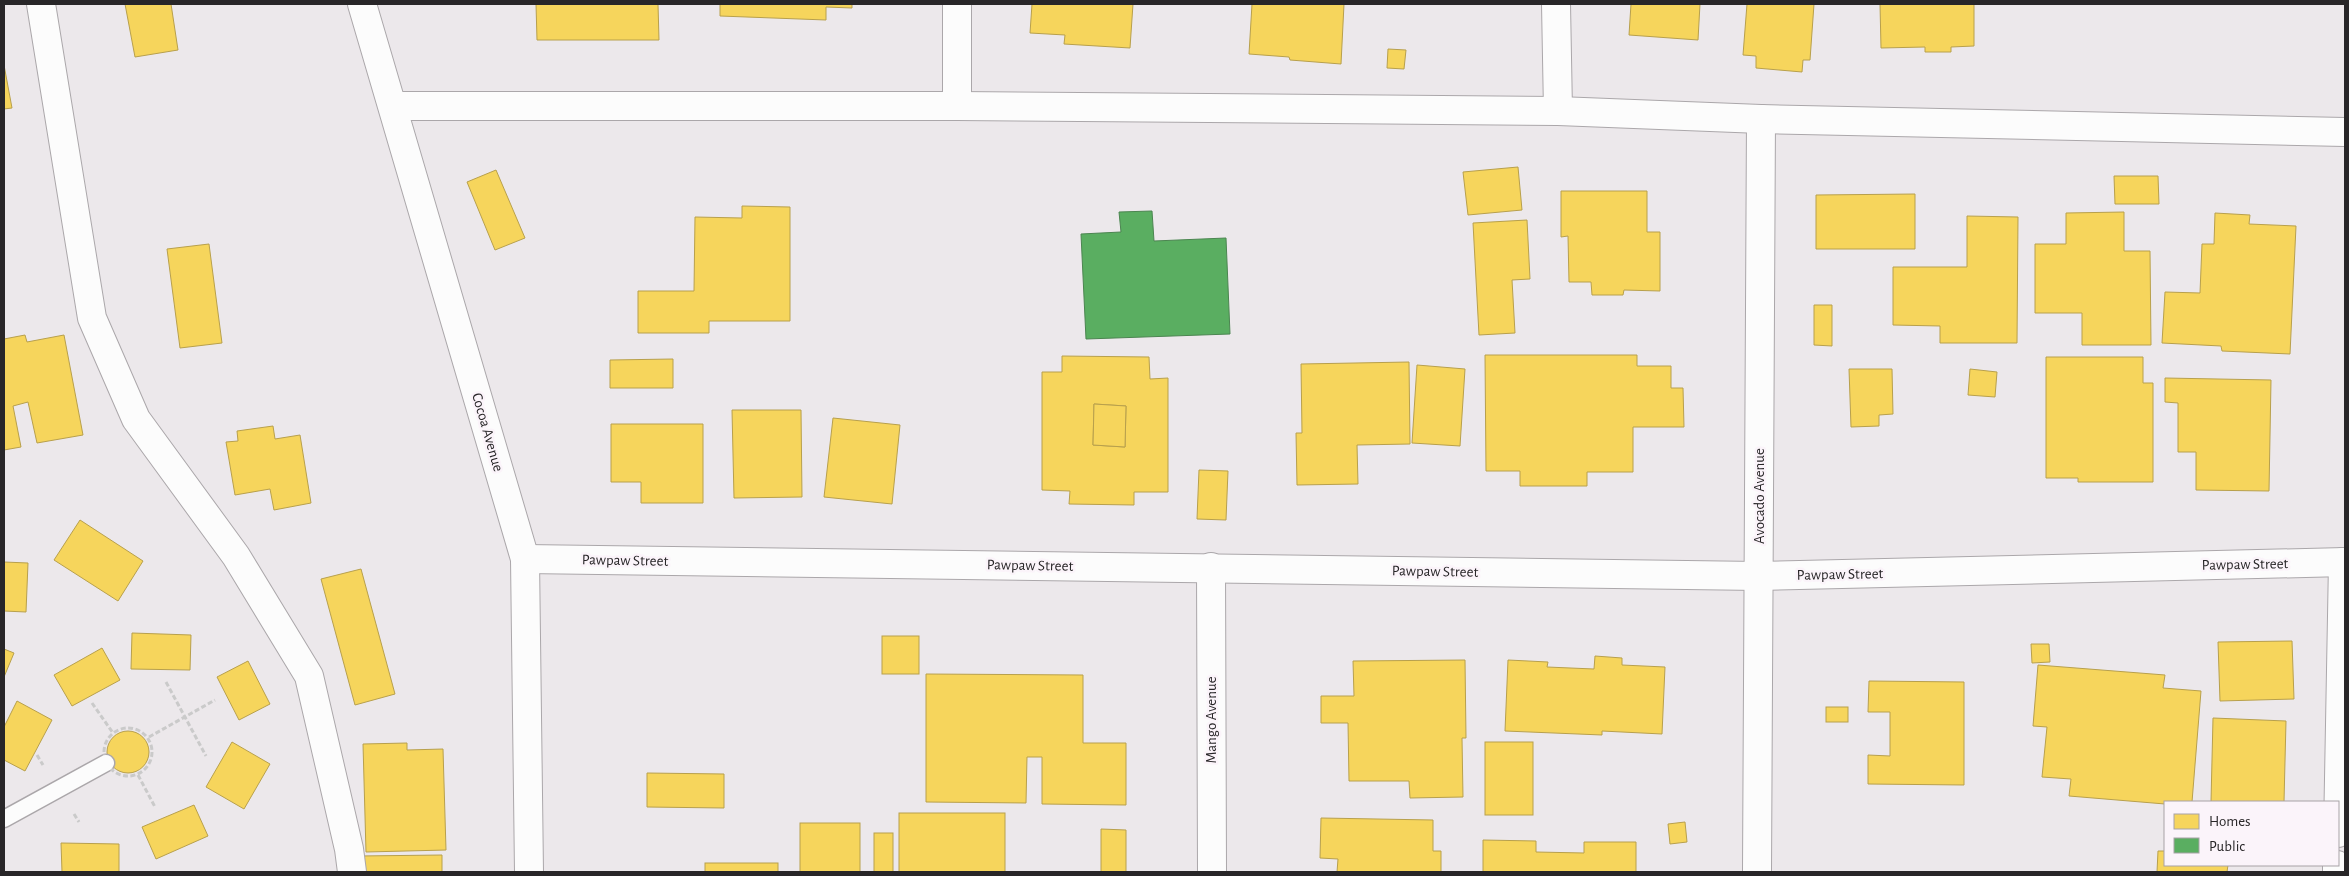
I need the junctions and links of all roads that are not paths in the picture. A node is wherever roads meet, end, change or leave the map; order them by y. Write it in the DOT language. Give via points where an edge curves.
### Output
graph roads {
  1 [pos="41,4"];
  2 [pos="362,4"];
  3 [pos="957,4"];
  4 [pos="1556,4"];
  5 [pos="393,106"];
  6 [pos="956,106"];
  7 [pos="1558,111"];
  8 [pos="1761,119"];
  9 [pos="2345,132"];
  10 [pos="525,559"];
  11 [pos="2344,562"];
  12 [pos="1211,568"];
  13 [pos="1758,576"];
  14 [pos="106,763"];
  15 [pos="2339,801"];
  16 [pos="4,819"];
  17 [pos="352,872"];
  18 [pos="529,872"];
  19 [pos="1212,872"];
  20 [pos="1757,872"];
  1 -- 17 [label="street" via="92,318 136,419 236,556 309,676"];
  2 -- 5 [label="street, Cocoa Avenue"];
  3 -- 6 [label="street"];
  4 -- 7 [label="street"];
  5 -- 6 [label="street"];
  5 -- 10 [label="street, Cocoa Avenue"];
  6 -- 7 [label="street"];
  7 -- 8 [label="street"];
  8 -- 9 [label="street"];
  8 -- 13 [label="street, Avocado Avenue"];
  10 -- 12 [label="street, Pawpaw Street"];
  10 -- 18 [label="street, Cocoa Avenue"];
  11 -- 13 [label="street, Pawpaw Street"];
  11 -- 15 [label="street"];
  12 -- 13 [label="street, Pawpaw Street"];
  12 -- 19 [label="street, Mango Avenue"];
  13 -- 20 [label="street, Avocado Avenue"];
  14 -- 16 [label="lane"];
}
